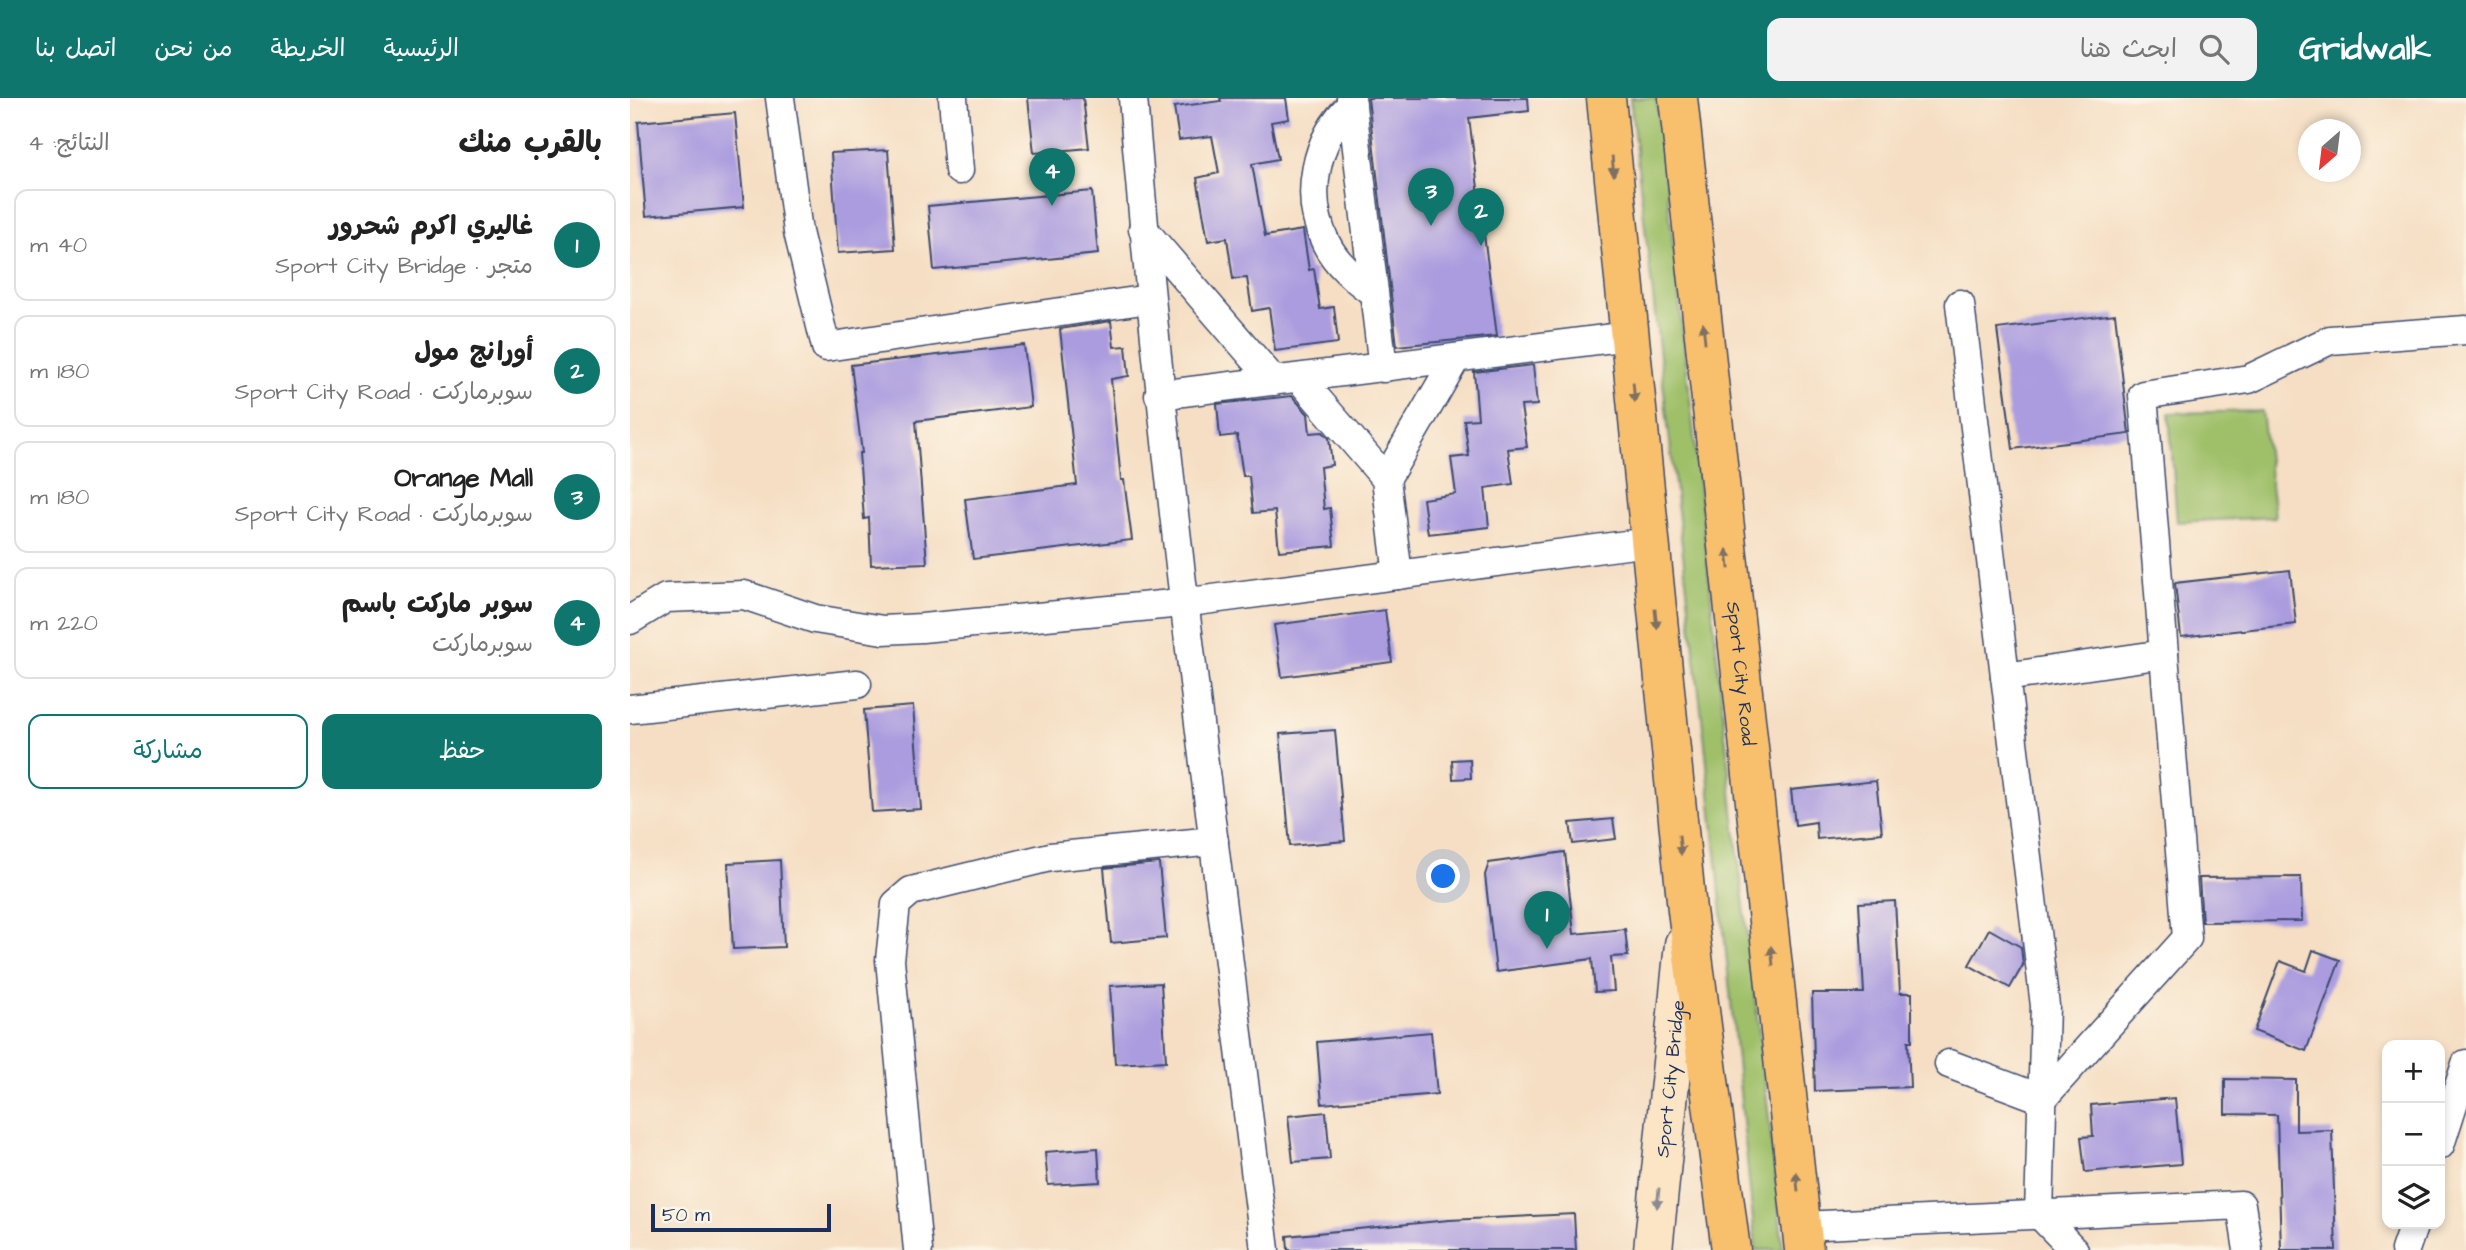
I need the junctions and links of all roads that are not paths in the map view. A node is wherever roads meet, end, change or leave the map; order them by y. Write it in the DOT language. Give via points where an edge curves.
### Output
graph roads {
  1 [pos="780,98"];
  2 [pos="953,98"];
  3 [pos="1133,98"];
  4 [pos="1606,98"];
  5 [pos="1678,98"];
  6 [pos="1351,101"];
  7 [pos="959,170"];
  8 [pos="1143,229"];
  9 [pos="1374,293"];
  10 [pos="1149,299"];
  11 [pos="1960,304"];
  12 [pos="2466,330"];
  13 [pos="1629,336"];
  14 [pos="1456,358"];
  15 [pos="1383,368"];
  16 [pos="1286,379"];
  17 [pos="1159,395"];
  18 [pos="1386,479"];
  19 [pos="1648,542"];
  20 [pos="1398,575"];
  21 [pos="1182,603"];
  22 [pos="630,620"];
  23 [pos="2164,654"];
  24 [pos="2005,677"];
  25 [pos="857,684"];
  26 [pos="630,709"];
  27 [pos="1214,841"];
  28 [pos="1687,910"];
  29 [pos="1949,1064"];
  30 [pos="2466,1064"];
  31 [pos="2042,1099"];
  32 [pos="2445,1129"];
  33 [pos="2039,1214"];
  34 [pos="2412,1229"];
  35 [pos="1803,1238"];
  36 [pos="918,1250"];
  37 [pos="1265,1250"];
  38 [pos="1653,1250"];
  39 [pos="1731,1250"];
  40 [pos="2074,1250"];
  41 [pos="2248,1250"];
  42 [pos="2405,1250"];
  1 -- 10 [label="street" via="798,232 826,347"];
  2 -- 7 [label="street"];
  3 -- 8 [label="street"];
  4 -- 13 [label="main road, one-way"];
  35 -- 5 [label="main road, Sport City Road, one-way"];
  6 -- 9 [label="street"];
  6 -- 9 [label="street" via="1337,117 1322,149 1315,174 1316,215 1339,262"];
  8 -- 10 [label="street"];
  8 -- 16 [label="street"];
  9 -- 15 [label="street"];
  10 -- 17 [label="street"];
  11 -- 24 [label="street"];
  12 -- 23 [label="street" via="2330,340 2249,379 2143,396"];
  13 -- 14 [label="street"];
  13 -- 19 [label="main road, one-way"];
  14 -- 15 [label="street"];
  14 -- 18 [label="street"];
  15 -- 16 [label="street"];
  16 -- 17 [label="street"];
  16 -- 18 [label="street"];
  17 -- 21 [label="street"];
  18 -- 20 [label="street"];
  19 -- 20 [label="street"];
  19 -- 28 [label="main road, one-way"];
  20 -- 21 [label="street"];
  21 -- 22 [label="street" via="883,630 815,619 744,595 666,598"];
  21 -- 27 [label="street"];
  23 -- 24 [label="street"];
  23 -- 31 [label="street" via="2187,938"];
  24 -- 31 [label="street" via="2045,1006"];
  25 -- 26 [label="street"];
  27 -- 36 [label="street" via="1050,858 911,891 896,904 890,960"];
  27 -- 37 [label="street"];
  28 -- 38 [label="main road, Sport City Bridge, one-way"];
  28 -- 39 [label="main road"];
  29 -- 31 [label="street"];
  30 -- 32 [label="street"];
  31 -- 33 [label="street"];
  33 -- 35 [label="street"];
  33 -- 40 [label="street"];
  33 -- 41 [label="street" via="2241,1205"];
  34 -- 42 [label="street"];
}
